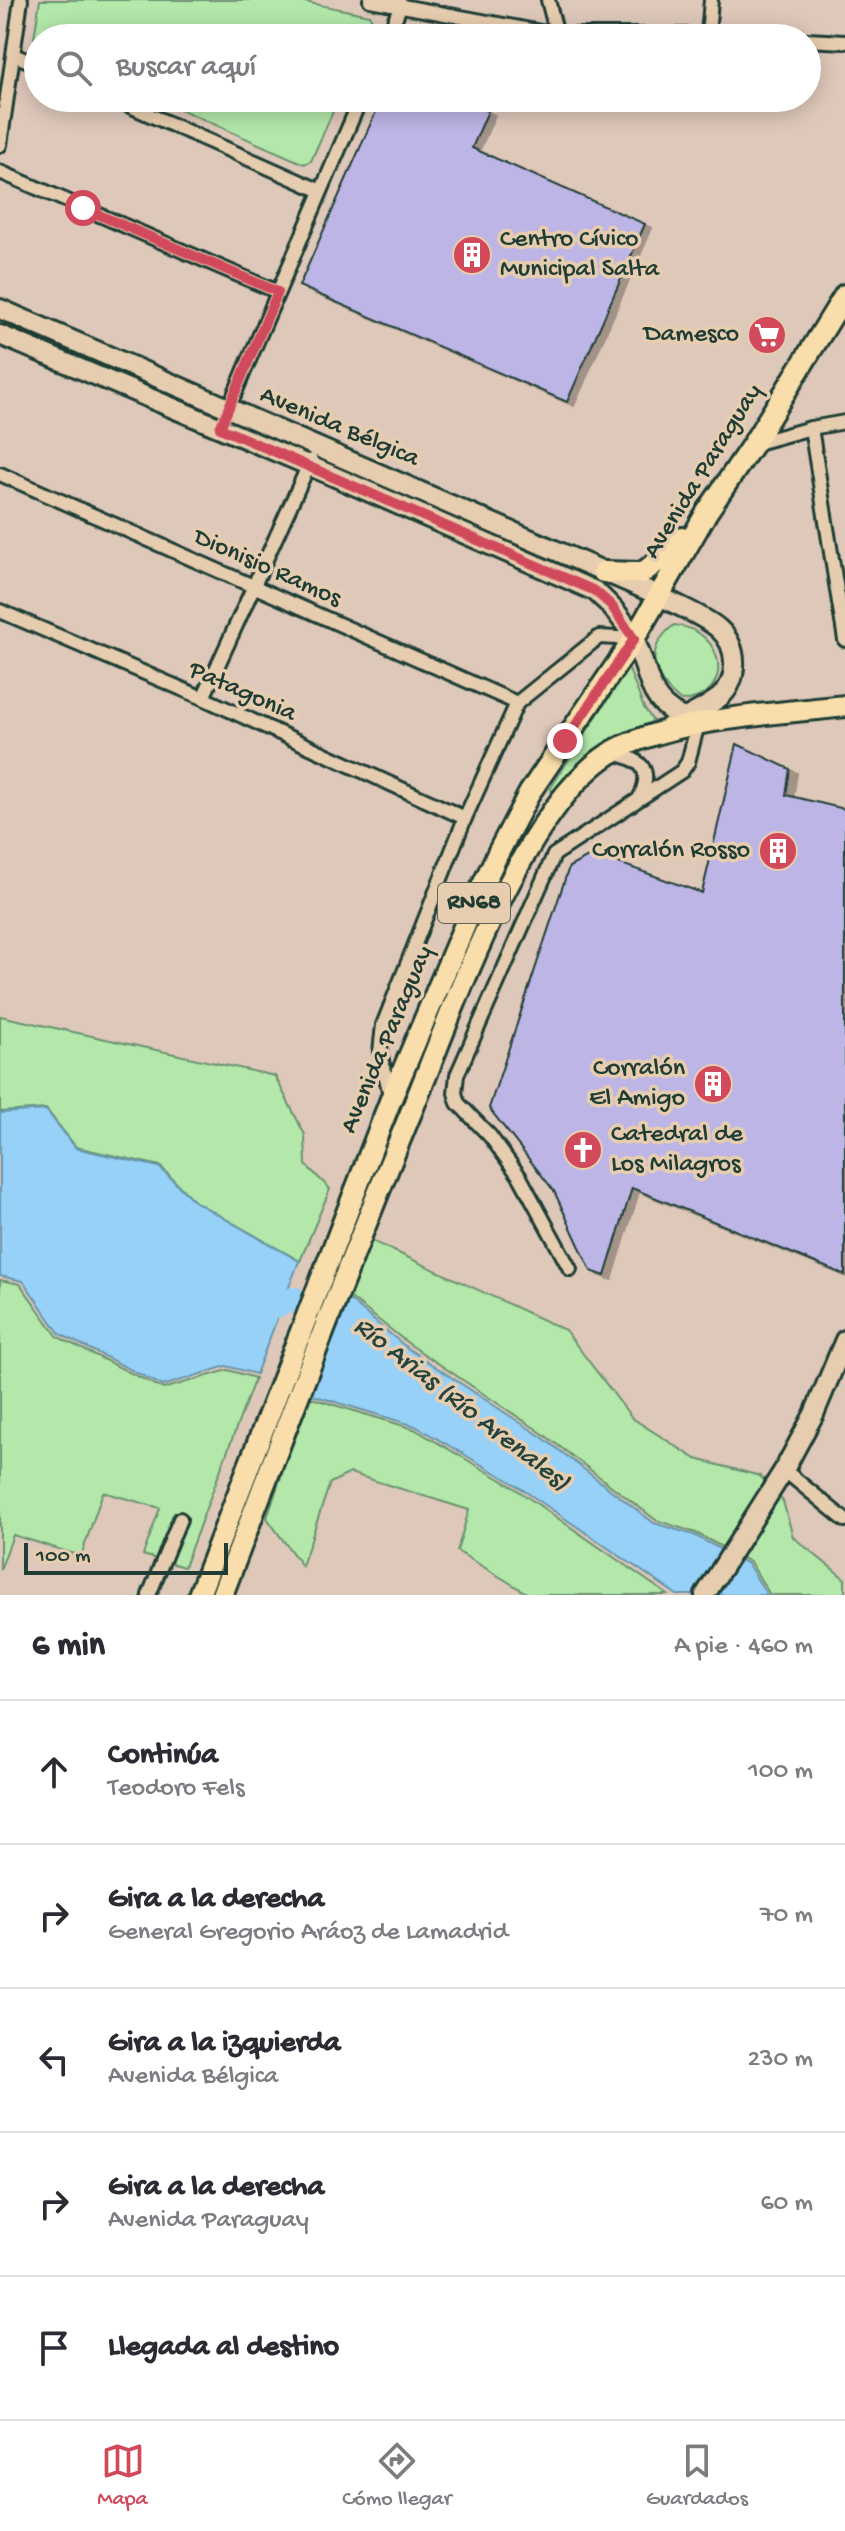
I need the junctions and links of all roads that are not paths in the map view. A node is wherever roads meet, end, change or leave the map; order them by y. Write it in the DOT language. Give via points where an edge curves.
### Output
graph roads {
  1 [pos="21,0"];
  2 [pos="370,0"];
  3 [pos="548,0"];
  4 [pos="711,0"];
  5 [pos="400,3"];
  6 [pos="392,24"];
  7 [pos="503,24"];
  8 [pos="554,24"];
  9 [pos="709,24"];
  10 [pos="821,41"];
  11 [pos="845,42"];
  12 [pos="14,55"];
  13 [pos="24,59"];
  14 [pos="6,68"];
  15 [pos="143,112"];
  16 [pos="355,112"];
  17 [pos="0,145"];
  18 [pos="0,172"];
  19 [pos="321,191"];
  20 [pos="278,292"];
  21 [pos="845,295"];
  22 [pos="0,309"];
  23 [pos="0,335"];
  24 [pos="228,409"];
  25 [pos="845,422"];
  26 [pos="220,428"];
  27 [pos="811,428"];
  28 [pos="753,444"];
  29 [pos="318,447"];
  30 [pos="308,465"];
  31 [pos="0,474"];
  32 [pos="707,512"];
  33 [pos="603,572"];
  34 [pos="254,587"];
  35 [pos="658,595"];
  36 [pos="0,611"];
  37 [pos="634,639"];
  38 [pos="845,640"];
  39 [pos="203,698"];
  40 [pos="517,703"];
  41 [pos="845,706"];
  42 [pos="691,721"];
  43 [pos="610,753"];
  44 [pos="638,801"];
  45 [pos="465,818"];
  46 [pos="391,1099"];
  47 [pos="570,1269"];
  48 [pos="845,1340"];
  49 [pos="784,1470"];
  50 [pos="242,1513"];
  51 [pos="180,1519"];
  52 [pos="845,1520"];
  53 [pos="199,1594"];
  54 [pos="149,1595"];
  55 [pos="222,1595"];
  56 [pos="705,1595"];
  1 -- 12 [label="street"];
  2 -- 5 [label="street"];
  3 -- 8 [label="street"];
  4 -- 9 [label="street"];
  5 -- 6 [label="street"];
  5 -- 7 [label="street"];
  10 -- 11 [label="street"];
  12 -- 13 [label="street"];
  12 -- 14 [label="street"];
  14 -- 17 [label="street"];
  15 -- 19 [label="street"];
  16 -- 19 [label="street"];
  18 -- 20 [label="street"];
  19 -- 20 [label="street"];
  20 -- 24 [label="street"];
  21 -- 28 [label="main road, Avenida Paraguay"];
  22 -- 24 [label="main road, Avenida Bélgica"];
  23 -- 26 [label="main road, Avenida Bélgica"];
  24 -- 26 [label="street"];
  24 -- 29 [label="main road, Avenida Bélgica"];
  25 -- 27 [label="street"];
  26 -- 30 [label="main road, Avenida Bélgica"];
  27 -- 28 [label="street"];
  27 -- 38 [label="street"];
  28 -- 32 [label="main road, Avenida Paraguay"];
  29 -- 30 [label="street"];
  29 -- 33 [label="main road, Avenida Bélgica"];
  30 -- 34 [label="street"];
  30 -- 37 [label="main road, Avenida Bélgica" via="595,591"];
  31 -- 34 [label="street, Dionisio Ramos"];
  32 -- 33 [label="main road" via="642,573"];
  32 -- 35 [label="main road, Avenida Paraguay"];
  33 -- 35 [label="main road, Avenida Bélgica"];
  34 -- 39 [label="street"];
  34 -- 40 [label="street, Dionisio Ramos"];
  35 -- 37 [label="main road, Avenida Paraguay"];
  35 -- 42 [label="main road" via="720,629 734,655 735,669 722,695"];
  36 -- 39 [label="street, Patagonia"];
  37 -- 40 [label="street" via="599,637"];
  37 -- 42 [label="main road" via="654,695 669,711"];
  37 -- 46 [label="main road, Avenida Paraguay / RN68" via="530,792 472,908"];
  39 -- 45 [label="street, Patagonia"];
  40 -- 45 [label="street"];
  41 -- 42 [label="main road, Avenida Paraguay"];
  42 -- 43 [label="main road, Avenida Paraguay / RN68"];
  42 -- 44 [label="street" via="688,762"];
  43 -- 44 [label="street" via="637,761 645,772"];
  43 -- 50 [label="main road, Avenida Paraguay / RN68" via="563,797 524,856 483,940"];
  44 -- 47 [label="street" via="554,855 457,1075 458,1103 520,1177"];
  45 -- 46 [label="street" via="383,1025 380,1052"];
  46 -- 50 [label="main road, Avenida Paraguay / RN68"];
  48 -- 49 [label="main road"];
  49 -- 52 [label="street"];
  49 -- 56 [label="main road"];
  50 -- 53 [label="main road, Avenida Paraguay / RN68"];
  50 -- 55 [label="main road, Avenida Paraguay / RN68"];
  51 -- 54 [label="street"];
}
